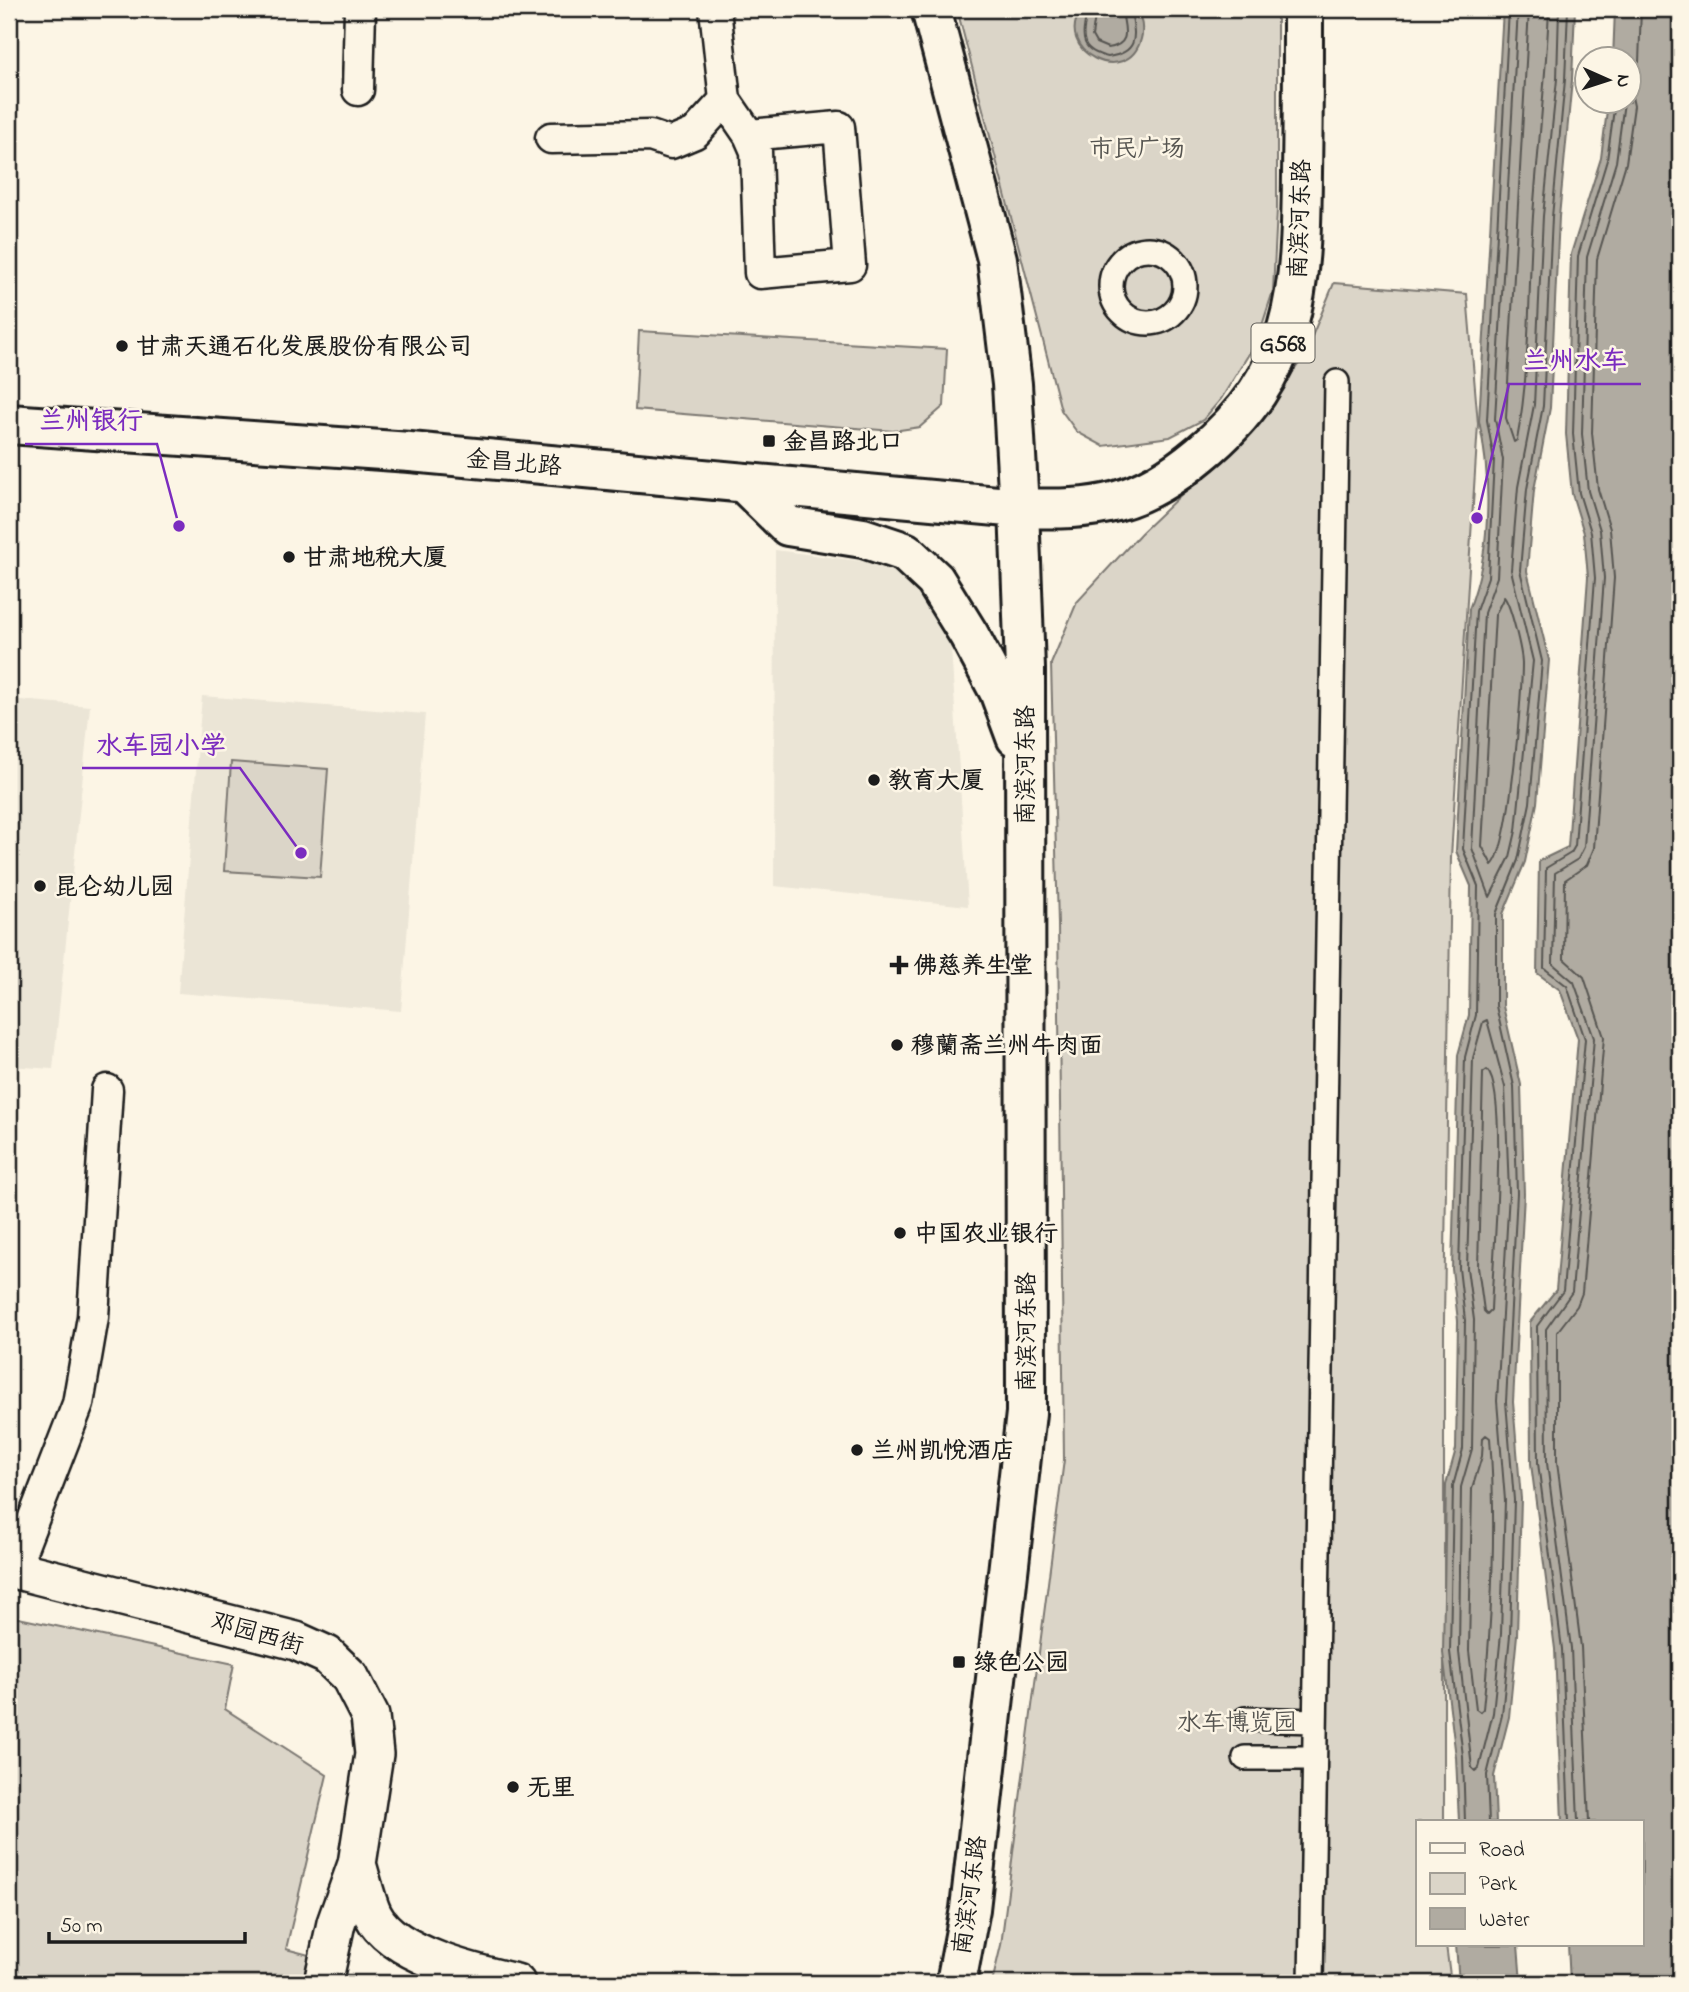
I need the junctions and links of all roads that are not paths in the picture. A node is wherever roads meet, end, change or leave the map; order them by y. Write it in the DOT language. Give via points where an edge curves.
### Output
graph roads {
  1 [pos="360,9"];
  2 [pos="715,9"];
  3 [pos="931,9"];
  4 [pos="1303,9"];
  5 [pos="358,90"];
  6 [pos="725,100"];
  7 [pos="749,135"];
  8 [pos="551,138"];
  9 [pos="1337,382"];
  10 [pos="9,424"];
  11 [pos="744,483"];
  12 [pos="1019,508"];
  13 [pos="1025,762"];
  14 [pos="107,1090"];
  15 [pos="12,1569"];
  16 [pos="1245,1719"];
  17 [pos="1315,1721"];
  18 [pos="1245,1758"];
  19 [pos="1314,1758"];
  20 [pos="357,1864"];
  21 [pos="443,1976"];
  22 [pos="950,1980"];
  23 [pos="323,1983"];
  24 [pos="516,1983"];
  25 [pos="1311,1983"];
  1 -- 5 [label="street"];
  2 -- 6 [label="street"];
  3 -- 12 [label="main road, 南滨河东路" via="996,259 1012,384"];
  4 -- 12 [label="main road, 南滨河东路 / G568" via="1301,261 1294,306 1265,382 1218,440 1146,491 1073,510"];
  6 -- 7 [label="street"];
  6 -- 8 [label="street" via="695,133 671,143 650,136"];
  7 -- 7 [label="street" via="839,127 850,265 760,273 756,151"];
  9 -- 17 [label="street"];
  10 -- 11 [label="main road, 金昌北路" via="410,452"];
  11 -- 12 [label="main road, 金昌北路"];
  11 -- 13 [label="main road" via="788,526 863,538 905,552 935,580 999,691"];
  12 -- 13 [label="main road, 南滨河东路"];
  13 -- 22 [label="main road, 南滨河东路" via="1026,1413 970,1909"];
  14 -- 15 [label="street" via="93,1317 78,1404"];
  15 -- 20 [label="street, 邓园西街" via="296,1641 327,1655 350,1677 370,1716 373,1754"];
  16 -- 17 [label="street"];
  17 -- 19 [label="street"];
  18 -- 19 [label="street"];
  19 -- 25 [label="street"];
  20 -- 21 [label="street" via="374,1917"];
  20 -- 23 [label="street" via="336,1923"];
  21 -- 24 [label="street"];
}
